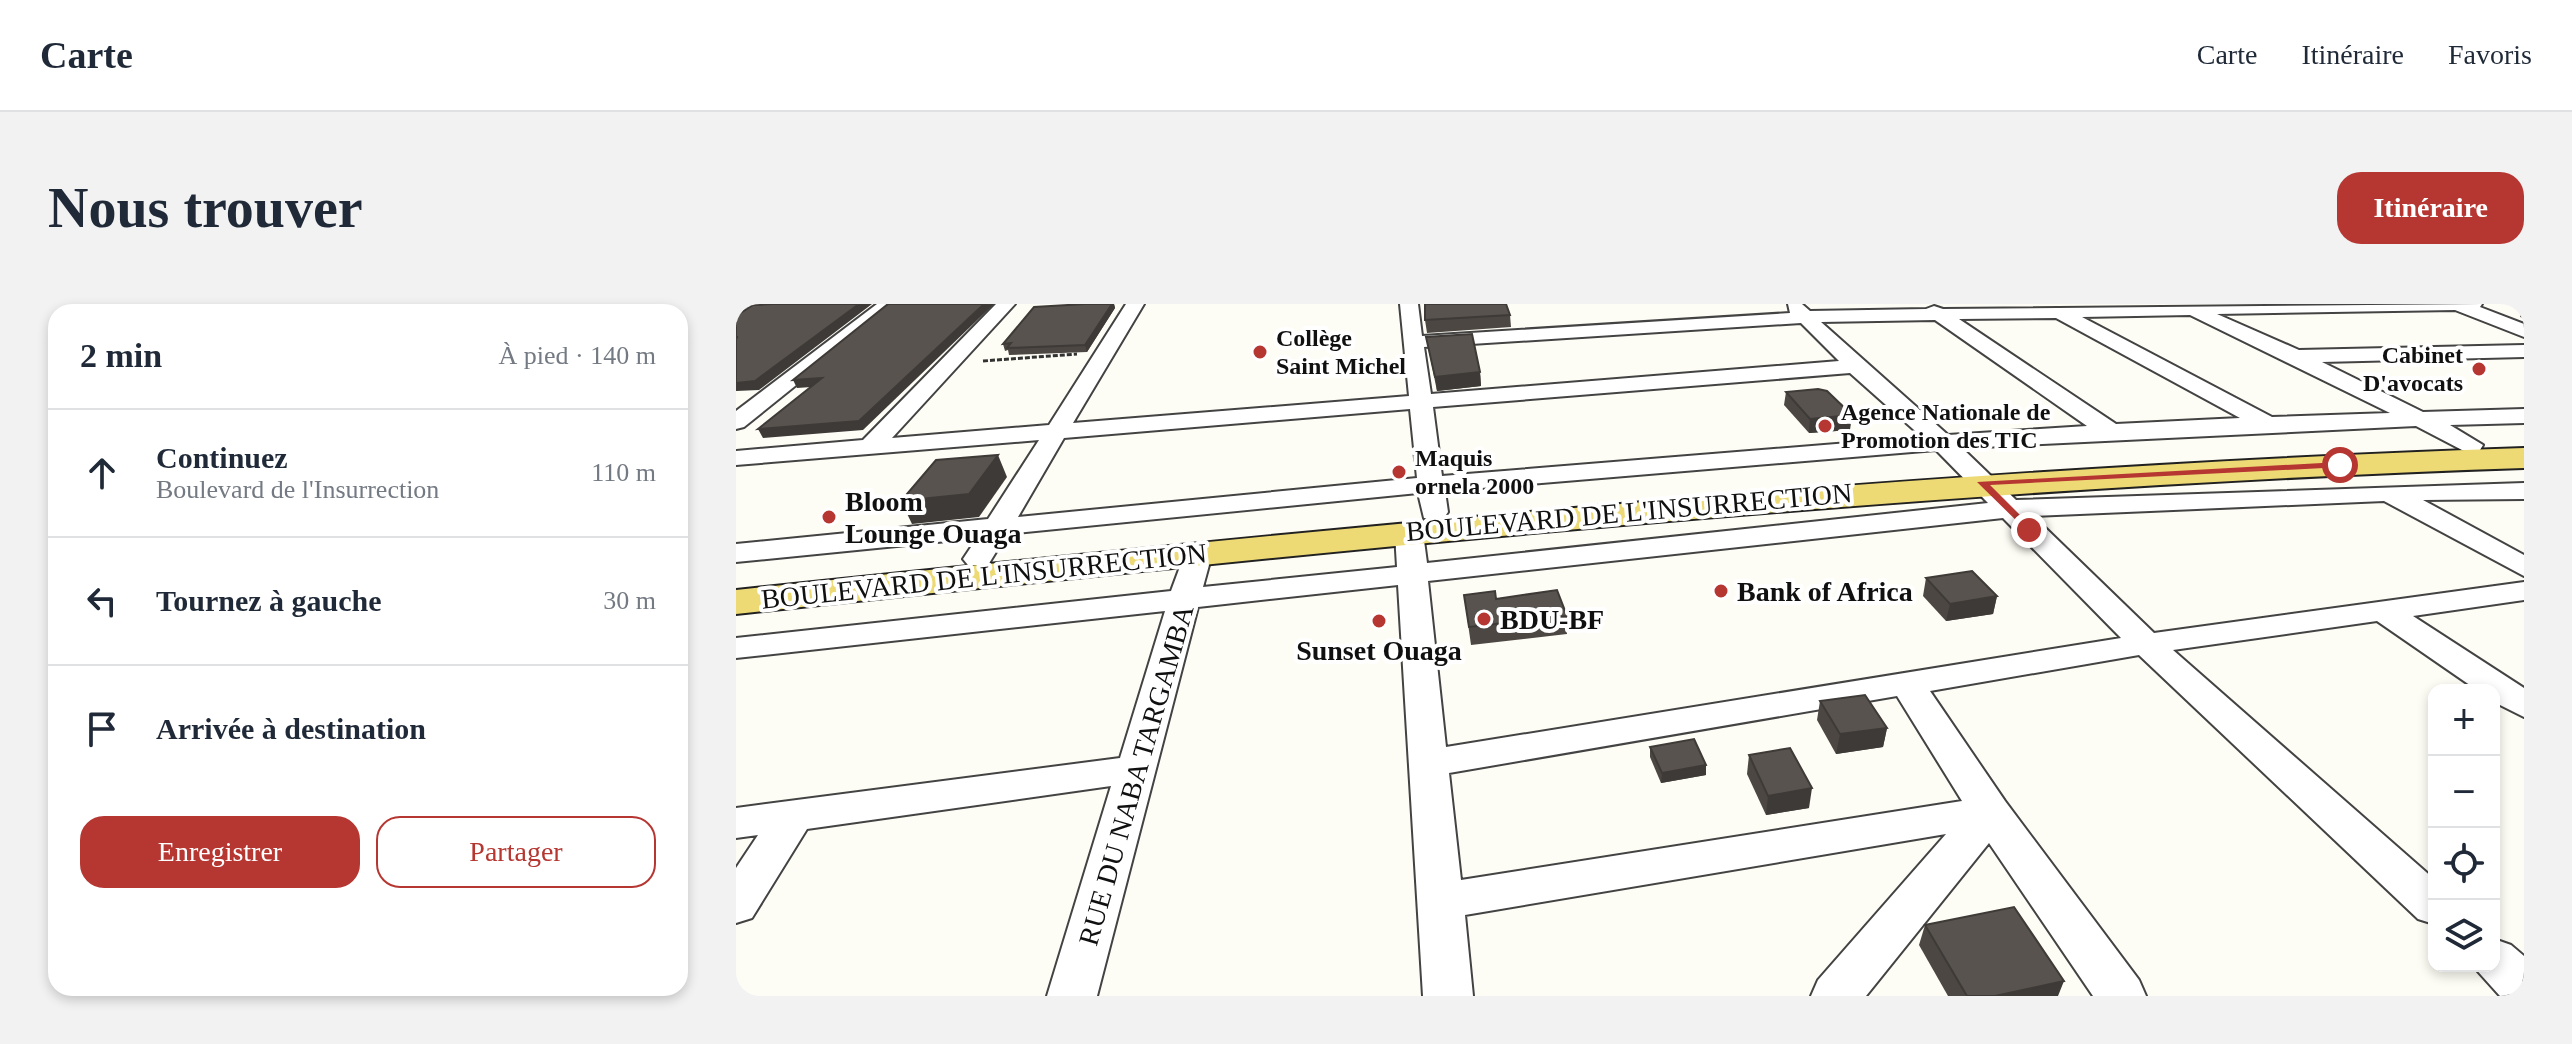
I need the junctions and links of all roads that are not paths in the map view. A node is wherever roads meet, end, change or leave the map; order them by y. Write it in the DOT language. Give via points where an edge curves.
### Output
graph roads {
  1 [pos="774,304"];
  2 [pos="888,304"];
  3 [pos="1006,304"];
  4 [pos="1135,304"];
  5 [pos="1409,304"];
  6 [pos="2457,304"];
  7 [pos="2473,304"];
  8 [pos="739,305"];
  9 [pos="2184,306"];
  10 [pos="2050,308"];
  11 [pos="1930,309"];
  12 [pos="1798,310"];
  13 [pos="2524,331"];
  14 [pos="1415,342"];
  15 [pos="2524,351"];
  16 [pos="2295,356"];
  17 [pos="1855,366"];
  18 [pos="1421,403"];
  19 [pos="2524,416"];
  20 [pos="2418,418"];
  21 [pos="736,422"];
  22 [pos="2267,423"];
  23 [pos="2109,430"];
  24 [pos="1057,432"];
  25 [pos="1940,440"];
  26 [pos="2524,444"];
  27 [pos="2471,445"];
  28 [pos="870,447"];
  29 [pos="736,458"];
  30 [pos="2524,458"];
  31 [pos="1974,474"];
  32 [pos="2524,491"];
  33 [pos="2389,493"];
  34 [pos="1701,504"];
  35 [pos="2007,509"];
  36 [pos="1425,510"];
  37 [pos="997,528"];
  38 [pos="1724,538"];
  39 [pos="736,553"];
  40 [pos="1197,554"];
  41 [pos="978,559"];
  42 [pos="2524,567"];
  43 [pos="1413,572"];
  44 [pos="736,582"];
  45 [pos="2524,591"];
  46 [pos="1187,597"];
  47 [pos="736,602"];
  48 [pos="2386,613"];
  49 [pos="2146,644"];
  50 [pos="736,648"];
  51 [pos="1908,685"];
  52 [pos="2524,705"];
  53 [pos="1428,763"];
  54 [pos="1138,769"];
  55 [pos="1990,812"];
  56 [pos="794,815"];
  57 [pos="736,823"];
  58 [pos="1442,901"];
  59 [pos="2428,901"];
  60 [pos="736,905"];
  61 [pos="2500,965"];
  62 [pos="2524,987"];
  63 [pos="1072,996"];
  64 [pos="1448,996"];
  65 [pos="1836,996"];
  66 [pos="2121,996"];
  1 -- 8 [label="street"];
  2 -- 21 [label="street"];
  3 -- 28 [label="street"];
  4 -- 24 [label="street"];
  5 -- 14 [label="street"];
  6 -- 7 [label="street"];
  6 -- 9 [label="street"];
  6 -- 13 [label="street"];
  9 -- 10 [label="street"];
  9 -- 16 [label="street"];
  10 -- 11 [label="street"];
  10 -- 22 [label="street"];
  11 -- 12 [label="street"];
  11 -- 23 [label="street"];
  12 -- 14 [label="street"];
  12 -- 17 [label="street"];
  14 -- 18 [label="street"];
  15 -- 16 [label="street"];
  16 -- 20 [label="street"];
  17 -- 18 [label="street"];
  17 -- 25 [label="street"];
  18 -- 24 [label="street"];
  18 -- 36 [label="street"];
  19 -- 20 [label="street"];
  20 -- 22 [label="street"];
  20 -- 27 [label="street"];
  22 -- 23 [label="street"];
  23 -- 25 [label="street"];
  24 -- 28 [label="street"];
  24 -- 37 [label="street"];
  25 -- 31 [label="street"];
  25 -- 36 [label="street"];
  26 -- 27 [label="main road, BOULEVARD DE L'INSURRECTION"];
  27 -- 31 [label="main road, BOULEVARD DE L'INSURRECTION" via="2077,459"];
  28 -- 29 [label="street"];
  30 -- 31 [label="main road, BOULEVARD DE L'INSURRECTION"];
  31 -- 34 [label="main road, BOULEVARD DE L'INSURRECTION"];
  31 -- 35 [label="street"];
  31 -- 36 [label="main road, BOULEVARD DE L'INSURRECTION"];
  32 -- 33 [label="street"];
  33 -- 35 [label="street"];
  33 -- 42 [label="street"];
  34 -- 36 [label="main road, BOULEVARD DE L'INSURRECTION"];
  34 -- 38 [label="street"];
  35 -- 38 [label="street"];
  35 -- 49 [label="street"];
  36 -- 37 [label="street"];
  36 -- 40 [label="main road, BOULEVARD DE L'INSURRECTION"];
  36 -- 41 [label="main road, BOULEVARD DE L'INSURRECTION"];
  36 -- 43 [label="street"];
  37 -- 39 [label="street"];
  37 -- 41 [label="street"];
  38 -- 43 [label="street"];
  40 -- 46 [label="street, RUE DU NABA TARGAMBA"];
  40 -- 47 [label="main road, BOULEVARD DE L'INSURRECTION"];
  41 -- 44 [label="main road, BOULEVARD DE L'INSURRECTION"];
  43 -- 46 [label="street"];
  43 -- 53 [label="street"];
  45 -- 48 [label="street"];
  46 -- 50 [label="street"];
  46 -- 54 [label="street, RUE DU NABA TARGAMBA"];
  48 -- 49 [label="street"];
  48 -- 52 [label="street"];
  49 -- 51 [label="street"];
  49 -- 59 [label="street"];
  51 -- 53 [label="street"];
  51 -- 55 [label="street"];
  53 -- 58 [label="street"];
  54 -- 56 [label="street"];
  54 -- 63 [label="street, RUE DU NABA TARGAMBA"];
  55 -- 58 [label="street"];
  55 -- 65 [label="street"];
  55 -- 66 [label="street"];
  56 -- 57 [label="street"];
  56 -- 60 [label="street"];
  58 -- 64 [label="street"];
  61 -- 62 [label="street"];
}
